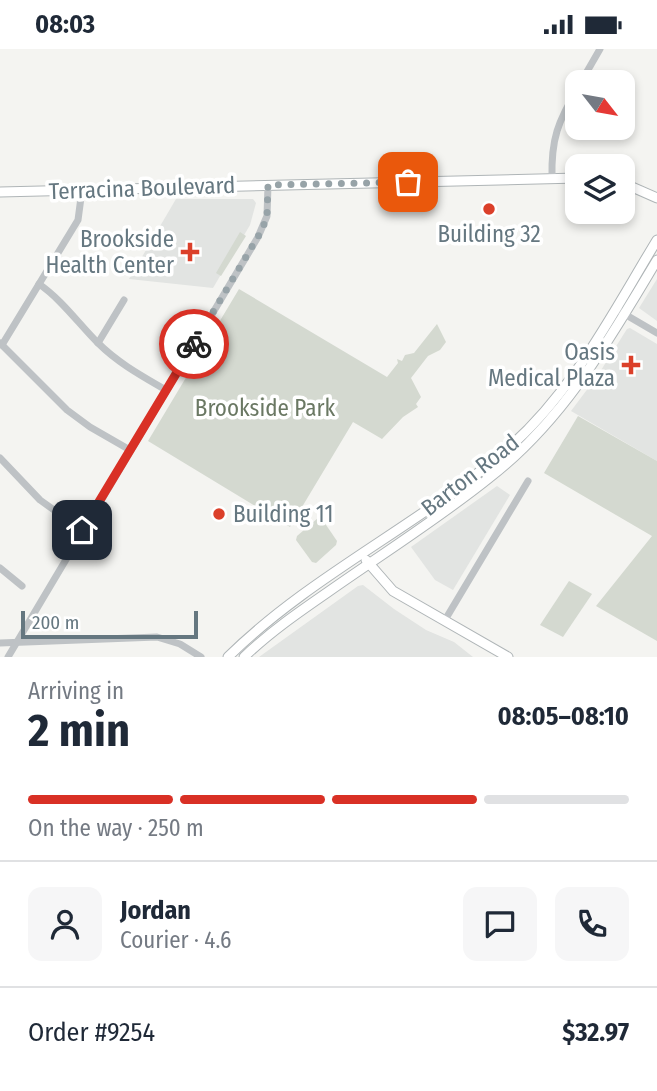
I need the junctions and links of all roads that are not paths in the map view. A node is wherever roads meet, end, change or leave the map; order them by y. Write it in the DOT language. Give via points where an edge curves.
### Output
graph roads {
  1 [pos="600,49"];
  2 [pos="588,70"];
  3 [pos="565,112"];
  4 [pos="552,178"];
  5 [pos="565,178"];
  6 [pos="268,185"];
  7 [pos="635,188"];
  8 [pos="82,190"];
  9 [pos="0,192"];
  10 [pos="657,198"];
  11 [pos="657,240"];
  12 [pos="657,260"];
  13 [pos="39,284"];
  14 [pos="124,300"];
  15 [pos="620,312"];
  16 [pos="657,333"];
  17 [pos="98,343"];
  18 [pos="1,344"];
  19 [pos="166,390"];
  20 [pos="545,410"];
  21 [pos="553,418"];
  22 [pos="130,450"];
  23 [pos="0,458"];
  24 [pos="528,481"];
  25 [pos="82,530"];
  26 [pos="362,555"];
  27 [pos="368,563"];
  28 [pos="0,568"];
  29 [pos="22,586"];
  30 [pos="445,620"];
  31 [pos="15,642"];
  32 [pos="0,643"];
  33 [pos="8,657"];
  34 [pos="201,657"];
  35 [pos="228,657"];
  36 [pos="244,657"];
  37 [pos="508,657"];
  1 -- 2 [label="street"];
  3 -- 4 [label="street" via="555,131"];
  4 -- 5 [label="main road, Terracina Boulevard"];
  4 -- 6 [label="main road, Terracina Boulevard"];
  6 -- 8 [label="main road, Terracina Boulevard"];
  6 -- 19 [label="street" via="262,230"];
  7 -- 10 [label="main road"];
  8 -- 9 [label="main road, Terracina Boulevard"];
  8 -- 13 [label="street" via="78,220"];
  11 -- 15 [label="main road, Barton Road"];
  12 -- 15 [label="main road, Barton Road"];
  13 -- 17 [label="street"];
  13 -- 18 [label="street"];
  14 -- 17 [label="street"];
  15 -- 16 [label="street"];
  15 -- 20 [label="main road, Barton Road"];
  15 -- 21 [label="main road, Barton Road" via="588,374"];
  17 -- 19 [label="street" via="128,368"];
  18 -- 22 [label="street" via="67,410"];
  19 -- 22 [label="street"];
  20 -- 21 [label="main road"];
  20 -- 26 [label="main road, Barton Road" via="478,473"];
  21 -- 27 [label="main road, Barton Road" via="490,478"];
  22 -- 25 [label="street"];
  23 -- 25 [label="street" via="51,510"];
  24 -- 30 [label="street"];
  25 -- 31 [label="street"];
  26 -- 27 [label="main road"];
  26 -- 35 [label="main road, Barton Road" via="275,616"];
  27 -- 30 [label="main road" via="391,589"];
  27 -- 36 [label="main road, Barton Road"];
  28 -- 29 [label="street"];
  30 -- 37 [label="main road"];
  31 -- 32 [label="street"];
  31 -- 33 [label="street"];
  31 -- 34 [label="street" via="157,637 180,643"];
}
